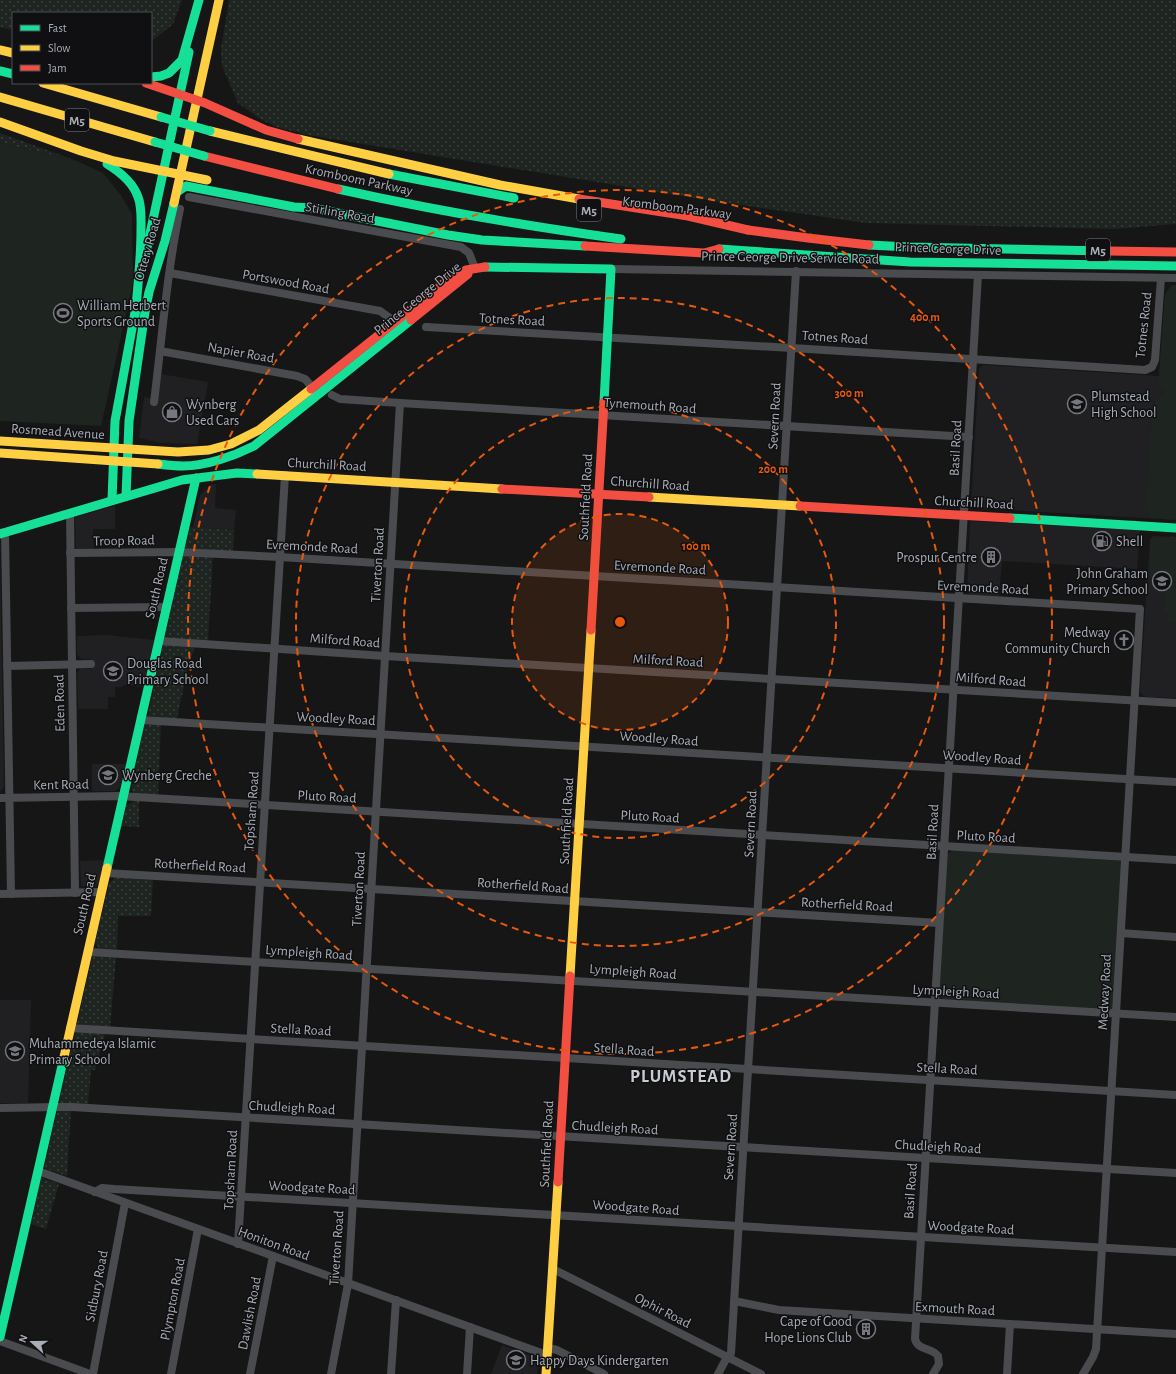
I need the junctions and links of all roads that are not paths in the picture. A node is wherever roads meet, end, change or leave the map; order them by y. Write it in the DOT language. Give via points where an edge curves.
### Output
graph roads {
  1 [pos="200,0"];
  2 [pos="219,0"];
  3 [pos="0,50"];
  4 [pos="12,53"];
  5 [pos="0,71"];
  6 [pos="12,74"];
  7 [pos="152,77"];
  8 [pos="46,84"];
  9 [pos="149,84"];
  10 [pos="179,96"];
  11 [pos="0,97"];
  12 [pos="197,101"];
  13 [pos="0,122"];
  14 [pos="81,151"];
  15 [pos="162,171"];
  16 [pos="181,174"];
  17 [pos="177,192"];
  18 [pos="189,197"];
  19 [pos="525,200"];
  20 [pos="312,208"];
  21 [pos="180,209"];
  22 [pos="581,209"];
  23 [pos="748,230"];
  24 [pos="719,249"];
  25 [pos="1176,252"];
  26 [pos="1176,266"];
  27 [pos="475,268"];
  28 [pos="611,269"];
  29 [pos="796,271"];
  30 [pos="170,273"];
  31 [pos="978,275"];
  32 [pos="1161,278"];
  33 [pos="1176,278"];
  34 [pos="135,316"];
  35 [pos="394,322"];
  36 [pos="426,327"];
  37 [pos="608,338"];
  38 [pos="792,348"];
  39 [pos="160,351"];
  40 [pos="973,360"];
  41 [pos="313,388"];
  42 [pos="332,396"];
  43 [pos="154,402"];
  44 [pos="400,403"];
  45 [pos="603,415"];
  46 [pos="787,427"];
  47 [pos="968,437"];
  48 [pos="0,441"];
  49 [pos="114,449"];
  50 [pos="127,449"];
  51 [pos="0,454"];
  52 [pos="113,462"];
  53 [pos="127,462"];
  54 [pos="285,475"];
  55 [pos="196,478"];
  56 [pos="395,482"];
  57 [pos="599,494"];
  58 [pos="126,496"];
  59 [pos="112,500"];
  60 [pos="782,505"];
  61 [pos="70,512"];
  62 [pos="964,516"];
  63 [pos="1176,528"];
  64 [pos="3,533"];
  65 [pos="178,552"];
  66 [pos="70,553"];
  67 [pos="279,557"];
  68 [pos="390,564"];
  69 [pos="594,576"];
  70 [pos="777,587"];
  71 [pos="958,599"];
  72 [pos="166,607"];
  73 [pos="71,608"];
  74 [pos="1140,609"];
  75 [pos="159,640"];
  76 [pos="274,648"];
  77 [pos="385,656"];
  78 [pos="91,664"];
  79 [pos="72,665"];
  80 [pos="7,666"];
  81 [pos="589,668"];
  82 [pos="772,679"];
  83 [pos="953,690"];
  84 [pos="1135,701"];
  85 [pos="1176,703"];
  86 [pos="140,720"];
  87 [pos="269,728"];
  88 [pos="380,734"];
  89 [pos="584,746"];
  90 [pos="767,758"];
  91 [pos="948,768"];
  92 [pos="1130,779"];
  93 [pos="1176,782"];
  94 [pos="123,796"];
  95 [pos="74,797"];
  96 [pos="0,798"];
  97 [pos="10,798"];
  98 [pos="265,805"];
  99 [pos="376,812"];
  100 [pos="579,825"];
  101 [pos="762,836"];
  102 [pos="944,847"];
  103 [pos="1125,857"];
  104 [pos="1176,860"];
  105 [pos="106,873"];
  106 [pos="259,881"];
  107 [pos="371,888"];
  108 [pos="101,892"];
  109 [pos="75,893"];
  110 [pos="0,894"];
  111 [pos="11,894"];
  112 [pos="575,901"];
  113 [pos="758,912"];
  114 [pos="939,923"];
  115 [pos="1121,933"];
  116 [pos="1176,937"];
  117 [pos="88,952"];
  118 [pos="255,961"];
  119 [pos="366,968"];
  120 [pos="570,980"];
  121 [pos="753,992"];
  122 [pos="934,1003"];
  123 [pos="1116,1014"];
  124 [pos="1176,1017"];
  125 [pos="70,1028"];
  126 [pos="250,1039"];
  127 [pos="362,1046"];
  128 [pos="565,1058"];
  129 [pos="748,1070"];
  130 [pos="930,1080"];
  131 [pos="1111,1091"];
  132 [pos="1176,1095"];
  133 [pos="53,1107"];
  134 [pos="0,1108"];
  135 [pos="246,1117"];
  136 [pos="357,1124"];
  137 [pos="561,1136"];
  138 [pos="743,1147"];
  139 [pos="925,1158"];
  140 [pos="1107,1169"];
  141 [pos="38,1171"];
  142 [pos="1176,1173"];
  143 [pos="95,1192"];
  144 [pos="241,1196"];
  145 [pos="352,1202"];
  146 [pos="125,1203"];
  147 [pos="556,1215"];
  148 [pos="739,1226"];
  149 [pos="198,1229"];
  150 [pos="920,1237"];
  151 [pos="238,1244"];
  152 [pos="1102,1247"];
  153 [pos="1176,1252"];
  154 [pos="273,1256"];
  155 [pos="553,1269"];
  156 [pos="348,1284"];
  157 [pos="396,1300"];
  158 [pos="734,1301"];
  159 [pos="915,1318"];
  160 [pos="1010,1324"];
  161 [pos="470,1327"];
  162 [pos="1097,1329"];
  163 [pos="1176,1334"];
  164 [pos="0,1337"];
  165 [pos="0,1341"];
  166 [pos="548,1351"];
  167 [pos="728,1357"];
  168 [pos="90,1374"];
  169 [pos="93,1374"];
  170 [pos="171,1374"];
  171 [pos="250,1374"];
  172 [pos="331,1374"];
  173 [pos="391,1374"];
  174 [pos="467,1374"];
  175 [pos="546,1374"];
  176 [pos="604,1374"];
  177 [pos="718,1374"];
  178 [pos="761,1374"];
  179 [pos="933,1374"];
  180 [pos="1007,1374"];
  181 [pos="1083,1374"];
  1 -- 7 [label="main road" via="182,60 168,74"];
  1 -- 10 [label="main road, Ottery Road"];
  2 -- 12 [label="main road, Ottery Road"];
  3 -- 4 [label="main road"];
  5 -- 6 [label="main road"];
  8 -- 19 [label="main road, Kromboom Parkway / M5, bridge" via="303,155"];
  9 -- 10 [label="main road"];
  10 -- 12 [label="main road"];
  10 -- 15 [label="main road, Ottery Road"];
  11 -- 24 [label="main road, Kromboom Parkway / M5, bridge" via="204,156 336,189 453,213 572,232"];
  12 -- 16 [label="main road, Ottery Road"];
  12 -- 23 [label="main road" via="286,136 500,185 688,216"];
  13 -- 14 [label="main road"];
  14 -- 15 [label="main road" via="128,165"];
  14 -- 34 [label="main road" via="118,170 128,179 137,195 141,210 141,248"];
  15 -- 16 [label="main road"];
  15 -- 34 [label="main road, Ottery Road"];
  16 -- 17 [label="main road, Ottery Road"];
  16 -- 20 [label="main road"];
  17 -- 20 [label="main road" via="186,186 294,207"];
  17 -- 50 [label="main road, Ottery Road" via="145,312"];
  18 -- 27 [label="street, Stirling Road" via="461,247 469,253"];
  20 -- 24 [label="main road" via="482,240 704,252"];
  21 -- 30 [label="street"];
  22 -- 23 [label="main road, Kromboom Parkway / M5"];
  23 -- 25 [label="main road, Prince George Drive / M5" via="880,246"];
  24 -- 26 [label="main road, Prince George Drive / M5" via="910,262"];
  27 -- 28 [label="main road, Prince George Drive Service Road"];
  27 -- 35 [label="main road, Prince George Drive" via="459,272"];
  27 -- 53 [label="main road, Prince George Drive" via="327,390 254,446 230,457 202,464 184,466"];
  28 -- 29 [label="street, Prince George Drive Service Road"];
  28 -- 37 [label="main road, Southfield Road"];
  29 -- 31 [label="street, Prince George Drive Service Road"];
  29 -- 38 [label="street, Severn Road"];
  30 -- 35 [label="street, Portswood Road" via="380,312"];
  30 -- 39 [label="street"];
  31 -- 32 [label="street, Prince George Drive Service Road"];
  31 -- 40 [label="street, Basil Road"];
  32 -- 33 [label="street, Prince George Drive Service Road"];
  32 -- 40 [label="street, Totnes Road" via="1155,360 1154,365 1148,370"];
  34 -- 49 [label="main road, Ottery Road" via="118,401"];
  35 -- 41 [label="main road, Prince George Drive"];
  36 -- 37 [label="street, Totnes Road"];
  37 -- 38 [label="street, Totnes Road"];
  37 -- 45 [label="main road, Southfield Road"];
  38 -- 40 [label="street, Totnes Road"];
  38 -- 46 [label="street, Severn Road"];
  39 -- 41 [label="street, Napier Road" via="297,376 305,379"];
  39 -- 43 [label="street"];
  40 -- 47 [label="street, Basil Road"];
  41 -- 50 [label="main road, Prince George Drive" via="265,426 230,444 196,451"];
  42 -- 44 [label="street, Tynemouth Road" via="340,399"];
  44 -- 45 [label="street, Tynemouth Road"];
  44 -- 56 [label="street, Tiverton Road"];
  45 -- 46 [label="street, Tynemouth Road"];
  45 -- 57 [label="main road, Southfield Road"];
  46 -- 47 [label="street, Tynemouth Road"];
  46 -- 60 [label="street, Severn Road"];
  47 -- 62 [label="street, Basil Road"];
  48 -- 49 [label="main road, Rosmead Avenue"];
  49 -- 50 [label="main road, Rosmead Avenue"];
  49 -- 52 [label="main road, Ottery Road"];
  50 -- 53 [label="main road, Ottery Road"];
  51 -- 52 [label="main road, Rosmead Avenue"];
  52 -- 53 [label="main road, Prince George Drive"];
  52 -- 59 [label="main road, Ottery Road"];
  53 -- 58 [label="main road, Ottery Road"];
  54 -- 55 [label="main road, Churchill Road" via="237,473"];
  54 -- 56 [label="main road, Churchill Road"];
  54 -- 67 [label="street, Topsham Road"];
  55 -- 58 [label="main road, Churchill Road"];
  55 -- 65 [label="main road, South Road"];
  56 -- 57 [label="main road, Churchill Road"];
  56 -- 68 [label="street, Tiverton Road"];
  57 -- 60 [label="main road, Churchill Road"];
  57 -- 69 [label="main road, Southfield Road"];
  58 -- 59 [label="main road"];
  59 -- 61 [label="main road"];
  60 -- 62 [label="main road, Churchill Road"];
  60 -- 70 [label="street, Severn Road"];
  61 -- 64 [label="main road"];
  61 -- 66 [label="street, Eden Road"];
  62 -- 63 [label="main road, Churchill Road"];
  62 -- 71 [label="street, Basil Road"];
  64 -- 80 [label="street"];
  65 -- 66 [label="street, Troop Road"];
  65 -- 67 [label="street, Evremonde Road"];
  65 -- 72 [label="main road, South Road"];
  66 -- 73 [label="street, Eden Road"];
  67 -- 68 [label="street, Evremonde Road"];
  67 -- 76 [label="street, Topsham Road"];
  68 -- 69 [label="street, Evremonde Road"];
  68 -- 77 [label="street, Tiverton Road"];
  69 -- 70 [label="street, Evremonde Road"];
  69 -- 81 [label="main road, Southfield Road"];
  70 -- 71 [label="street, Evremonde Road"];
  70 -- 82 [label="street, Severn Road"];
  71 -- 74 [label="street, Evremonde Road"];
  71 -- 83 [label="street, Basil Road"];
  72 -- 73 [label="street"];
  72 -- 75 [label="main road, South Road"];
  73 -- 79 [label="street, Eden Road"];
  74 -- 84 [label="street, Medway Road"];
  75 -- 76 [label="street, Milford Road"];
  75 -- 86 [label="main road, South Road"];
  76 -- 77 [label="street, Milford Road"];
  76 -- 87 [label="street, Topsham Road"];
  77 -- 81 [label="street, Milford Road"];
  77 -- 88 [label="street, Tiverton Road"];
  78 -- 79 [label="street"];
  79 -- 80 [label="street"];
  79 -- 95 [label="street, Eden Road"];
  80 -- 97 [label="street"];
  81 -- 82 [label="street, Milford Road"];
  81 -- 89 [label="main road, Southfield Road"];
  82 -- 83 [label="street, Milford Road"];
  82 -- 90 [label="street, Severn Road"];
  83 -- 84 [label="street, Milford Road"];
  83 -- 91 [label="street, Basil Road"];
  84 -- 85 [label="street, Milford Road"];
  84 -- 92 [label="street, Medway Road"];
  86 -- 87 [label="street, Woodley Road"];
  86 -- 94 [label="main road, South Road"];
  87 -- 88 [label="street, Woodley Road"];
  87 -- 98 [label="street, Topsham Road"];
  88 -- 89 [label="street, Woodley Road"];
  88 -- 99 [label="street, Tiverton Road"];
  89 -- 90 [label="street, Woodley Road"];
  89 -- 100 [label="main road, Southfield Road"];
  90 -- 91 [label="street, Woodley Road"];
  90 -- 101 [label="street, Severn Road"];
  91 -- 92 [label="street, Woodley Road"];
  91 -- 102 [label="street, Basil Road"];
  92 -- 93 [label="street, Woodley Road"];
  92 -- 103 [label="street, Medway Road"];
  94 -- 95 [label="street, Kent Road"];
  94 -- 98 [label="street, Pluto Road"];
  94 -- 105 [label="main road, South Road"];
  95 -- 97 [label="street, Kent Road"];
  95 -- 109 [label="street, Eden Road"];
  96 -- 97 [label="street, Kent Road"];
  97 -- 111 [label="street"];
  98 -- 99 [label="street, Pluto Road"];
  98 -- 106 [label="street, Topsham Road"];
  99 -- 100 [label="street, Pluto Road"];
  99 -- 107 [label="street, Tiverton Road"];
  100 -- 101 [label="street, Pluto Road"];
  100 -- 112 [label="main road, Southfield Road"];
  101 -- 102 [label="street, Pluto Road"];
  101 -- 113 [label="street, Severn Road"];
  102 -- 103 [label="street, Pluto Road"];
  102 -- 114 [label="street, Basil Road"];
  103 -- 104 [label="street, Pluto Road"];
  103 -- 115 [label="street, Medway Road"];
  105 -- 106 [label="street, Rotherfield Road"];
  105 -- 108 [label="main road, South Road"];
  106 -- 107 [label="street, Rotherfield Road"];
  106 -- 118 [label="street, Topsham Road"];
  107 -- 112 [label="street, Rotherfield Road"];
  107 -- 119 [label="street, Tiverton Road"];
  108 -- 109 [label="street"];
  108 -- 117 [label="main road, South Road"];
  109 -- 111 [label="street"];
  110 -- 111 [label="street"];
  112 -- 113 [label="street, Rotherfield Road"];
  112 -- 120 [label="main road, Southfield Road"];
  113 -- 114 [label="street, Rotherfield Road"];
  113 -- 121 [label="street, Severn Road"];
  114 -- 122 [label="street, Basil Road"];
  115 -- 116 [label="street"];
  115 -- 123 [label="street, Medway Road"];
  117 -- 118 [label="street, Lympleigh Road"];
  117 -- 125 [label="main road, South Road"];
  118 -- 119 [label="street, Lympleigh Road"];
  118 -- 126 [label="street, Topsham Road"];
  119 -- 120 [label="street, Lympleigh Road"];
  119 -- 127 [label="street, Tiverton Road"];
  120 -- 121 [label="street, Lympleigh Road"];
  120 -- 128 [label="main road, Southfield Road"];
  121 -- 122 [label="street, Lympleigh Road"];
  121 -- 129 [label="street, Severn Road"];
  122 -- 123 [label="street, Lympleigh Road"];
  122 -- 130 [label="street, Basil Road"];
  123 -- 124 [label="street, Lympleigh Road"];
  123 -- 131 [label="street, Medway Road"];
  125 -- 126 [label="street, Stella Road"];
  125 -- 133 [label="main road, South Road"];
  126 -- 127 [label="street, Stella Road"];
  126 -- 135 [label="street, Topsham Road"];
  127 -- 128 [label="street, Stella Road"];
  127 -- 136 [label="street, Tiverton Road"];
  128 -- 129 [label="street, Stella Road"];
  128 -- 137 [label="main road, Southfield Road"];
  129 -- 130 [label="street, Stella Road"];
  129 -- 138 [label="street, Severn Road"];
  130 -- 131 [label="street, Stella Road"];
  130 -- 139 [label="street, Basil Road"];
  131 -- 132 [label="street, Stella Road"];
  131 -- 140 [label="street, Medway Road"];
  133 -- 134 [label="street, Chudleigh Road"];
  133 -- 135 [label="street, Chudleigh Road"];
  133 -- 141 [label="main road, South Road"];
  135 -- 136 [label="street, Chudleigh Road"];
  135 -- 144 [label="street, Topsham Road"];
  136 -- 137 [label="street, Chudleigh Road"];
  136 -- 145 [label="street, Tiverton Road"];
  137 -- 138 [label="street, Chudleigh Road"];
  137 -- 147 [label="main road, Southfield Road"];
  138 -- 139 [label="street, Chudleigh Road"];
  138 -- 148 [label="street, Severn Road"];
  139 -- 140 [label="street, Chudleigh Road"];
  139 -- 150 [label="street, Basil Road"];
  140 -- 142 [label="street, Chudleigh Road"];
  140 -- 152 [label="street, Medway Road"];
  141 -- 143 [label="street, Honiton Road"];
  141 -- 164 [label="main road, South Road"];
  143 -- 144 [label="street, Woodgate Road" via="102,1188"];
  143 -- 146 [label="street, Honiton Road"];
  144 -- 145 [label="street, Woodgate Road"];
  144 -- 151 [label="street, Topsham Road"];
  145 -- 147 [label="street, Woodgate Road"];
  145 -- 156 [label="street, Tiverton Road"];
  146 -- 149 [label="street, Honiton Road"];
  146 -- 169 [label="street, Sidbury Road"];
  147 -- 148 [label="street, Woodgate Road"];
  147 -- 155 [label="main road, Southfield Road"];
  148 -- 150 [label="street, Woodgate Road"];
  148 -- 158 [label="street, Severn Road"];
  149 -- 151 [label="street, Honiton Road"];
  149 -- 170 [label="street, Plympton Road"];
  150 -- 152 [label="street, Woodgate Road"];
  150 -- 159 [label="street, Basil Road"];
  151 -- 154 [label="street, Honiton Road"];
  152 -- 153 [label="street, Woodgate Road"];
  152 -- 162 [label="street, Medway Road"];
  154 -- 156 [label="street, Honiton Road"];
  154 -- 171 [label="street, Dawlish Road"];
  155 -- 166 [label="main road, Southfield Road"];
  155 -- 167 [label="street, Ophir Road"];
  156 -- 157 [label="street, Honiton Road"];
  156 -- 172 [label="street, Tiverton Road"];
  157 -- 161 [label="street, Honiton Road"];
  157 -- 173 [label="street"];
  158 -- 159 [label="street, Exmouth Road" via="779,1310"];
  158 -- 167 [label="street, Severn Road" via="731,1353"];
  159 -- 160 [label="street, Exmouth Road"];
  159 -- 179 [label="street, Basil Road" via="916,1344 935,1352 939,1359"];
  160 -- 162 [label="street, Exmouth Road"];
  160 -- 180 [label="street"];
  161 -- 166 [label="street, Honiton Road"];
  161 -- 174 [label="street"];
  162 -- 163 [label="street, Exmouth Road"];
  162 -- 181 [label="street, Medway Road" via="1094,1354"];
  165 -- 168 [label="street"];
  166 -- 175 [label="main road, Southfield Road"];
  166 -- 176 [label="street, Honiton Road" via="557,1350"];
  167 -- 177 [label="street, Severn Road"];
  167 -- 178 [label="street, Ophir Road"];
}
